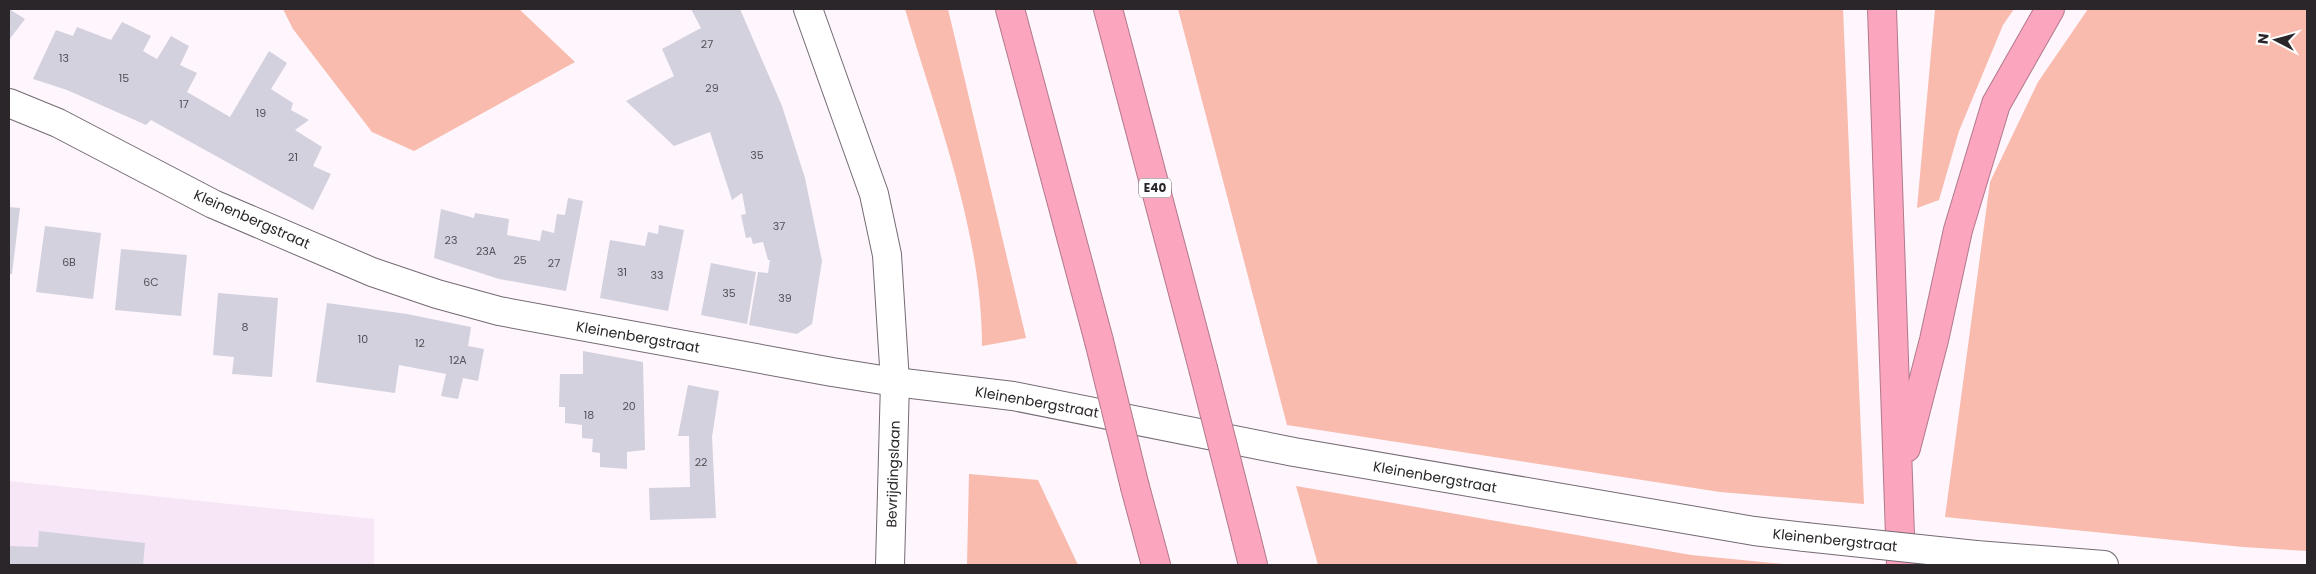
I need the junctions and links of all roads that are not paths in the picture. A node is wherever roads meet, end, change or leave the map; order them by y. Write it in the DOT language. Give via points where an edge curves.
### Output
graph roads {
  1 [pos="808,9"];
  2 [pos="1010,9"];
  3 [pos="1108,9"];
  4 [pos="1882,9"];
  5 [pos="2050,9"];
  6 [pos="9,103"];
  7 [pos="895,382"];
  8 [pos="1898,476"];
  9 [pos="890,565"];
  10 [pos="1156,565"];
  11 [pos="1253,565"];
  12 [pos="1901,565"];
  13 [pos="2104,565"];
  1 -- 7 [label="street, Bevrijdingslaan" via="874,194 886,255"];
  2 -- 10 [label="highway, bridge"];
  3 -- 11 [label="highway, E40, bridge"];
  4 -- 8 [label="highway"];
  5 -- 8 [label="highway" via="1996,104 1958,230 1934,340"];
  6 -- 7 [label="street, Kleinenbergstraat" via="58,123 213,204 372,272 437,294 518,314"];
  7 -- 9 [label="street, Bevrijdingslaan"];
  7 -- 13 [label="street, Kleinenbergstraat, bridge" via="1013,396 1294,452 1754,531"];
  8 -- 12 [label="highway"];
}
